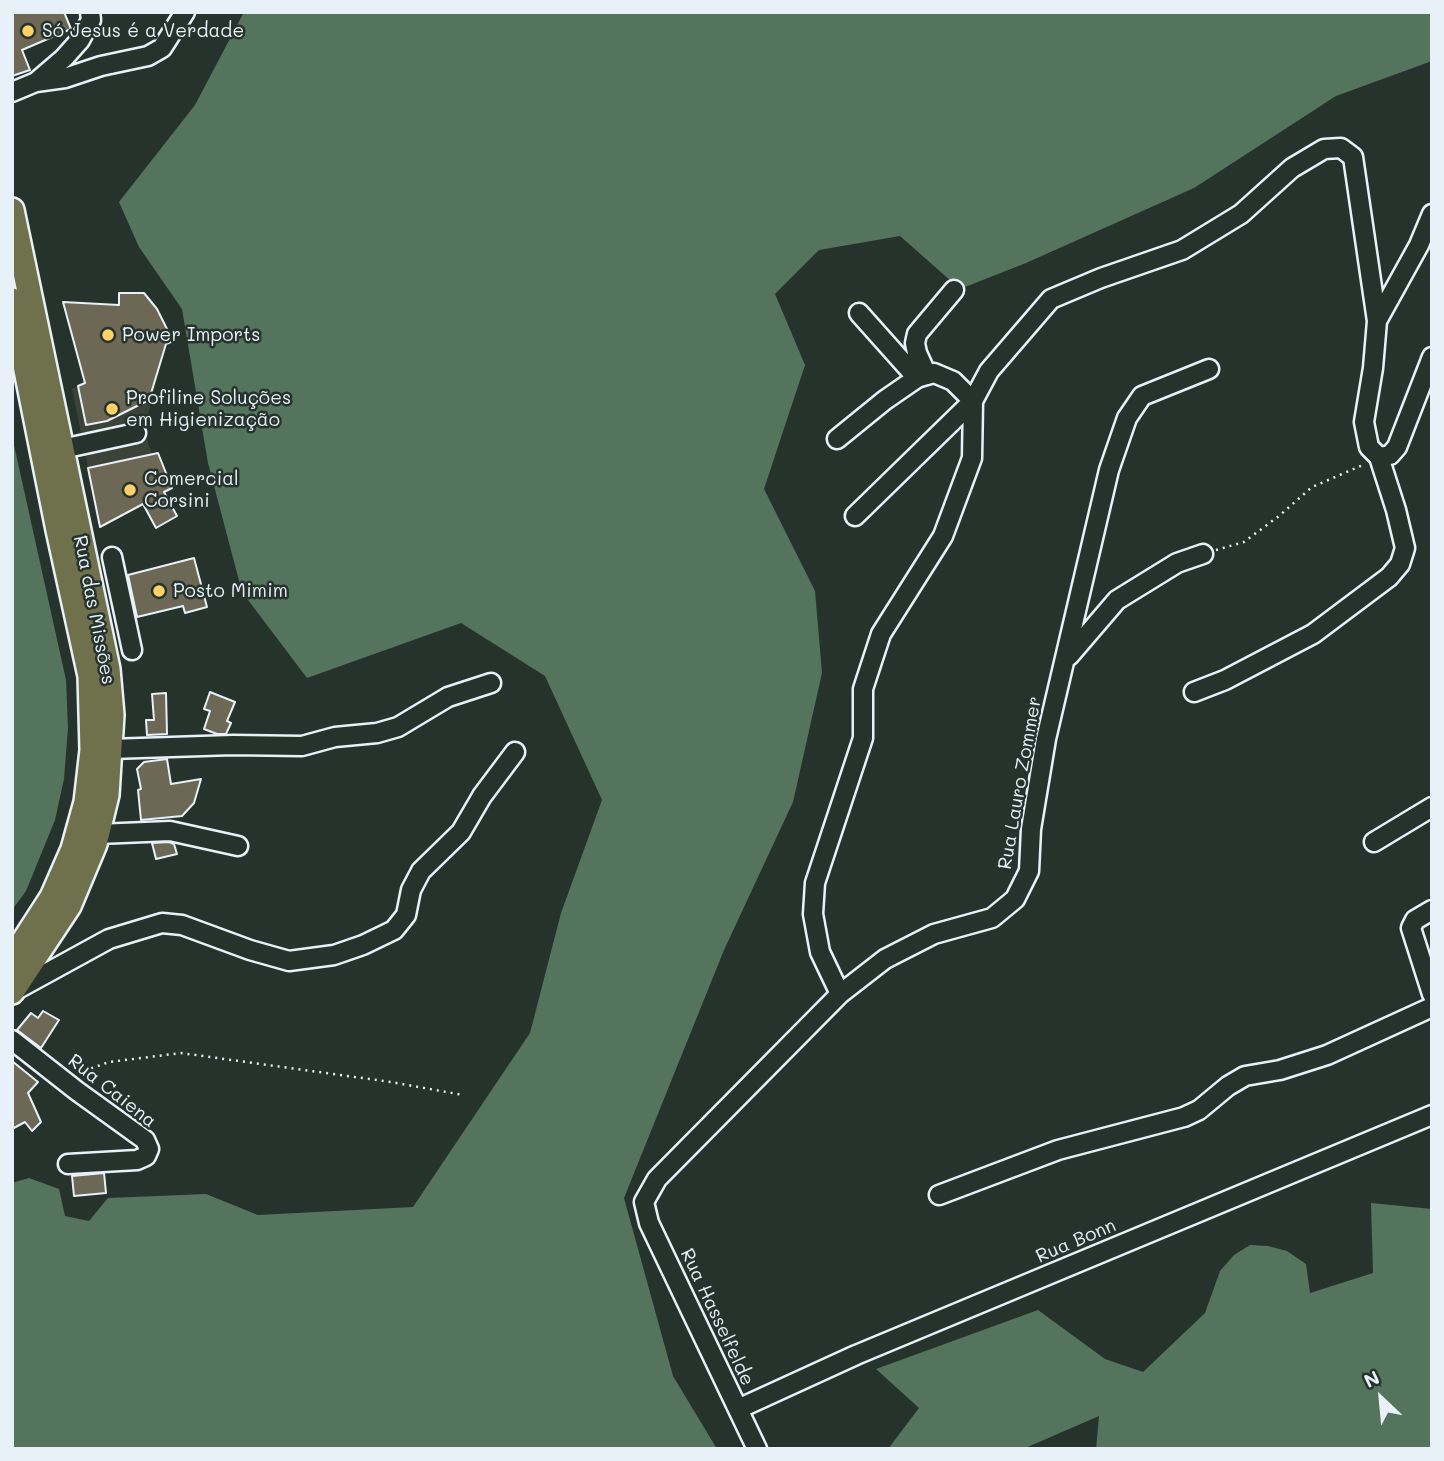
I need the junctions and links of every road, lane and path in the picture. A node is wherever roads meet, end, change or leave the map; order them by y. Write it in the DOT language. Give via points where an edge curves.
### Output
graph roads {
  1 [pos="90,12"];
  2 [pos="184,12"];
  3 [pos="36,82"];
  4 [pos="12,92"];
  5 [pos="12,210"];
  6 [pos="1432,214"];
  7 [pos="954,290"];
  8 [pos="12,300"];
  9 [pos="859,313"];
  10 [pos="1377,321"];
  11 [pos="1432,357"];
  12 [pos="1209,369"];
  13 [pos="922,376"];
  14 [pos="973,401"];
  15 [pos="136,433"];
  16 [pos="837,439"];
  17 [pos="62,449"];
  18 [pos="1379,457"];
  19 [pos="855,516"];
  20 [pos="1203,554"];
  21 [pos="112,557"];
  22 [pos="132,650"];
  23 [pos="1066,659"];
  24 [pos="491,683"];
  25 [pos="1194,692"];
  26 [pos="110,749"];
  27 [pos="515,752"];
  28 [pos="1432,807"];
  29 [pos="98,834"];
  30 [pos="1374,842"];
  31 [pos="238,846"];
  32 [pos="1432,909"];
  33 [pos="12,959"];
  34 [pos="12,992"];
  35 [pos="840,994"];
  36 [pos="1432,994"];
  37 [pos="1432,1007"];
  38 [pos="12,1040"];
  39 [pos="62,1078"];
  40 [pos="463,1095"];
  41 [pos="1432,1115"];
  42 [pos="68,1164"];
  43 [pos="939,1195"];
  44 [pos="644,1202"];
  45 [pos="738,1409"];
  46 [pos="757,1449"];
  1 -- 3 [label="street" via="80,40"];
  2 -- 3 [label="street" via="162,48 148,56"];
  3 -- 4 [label="street"];
  5 -- 17 [label="main road, Rua das Missões"];
  6 -- 10 [label="street"];
  7 -- 13 [label="street" via="917,334"];
  8 -- 33 [label="main road, Rua das Missões" via="90,676 92,715 90,778 74,849 52,897"];
  9 -- 13 [label="street"];
  10 -- 14 [label="street" via="1353,157 1341,148 1324,149 1292,168 1241,214 1182,250 1051,299 989,371"];
  10 -- 18 [label="street" via="1364,422 1369,447"];
  11 -- 18 [label="street" via="1397,447 1390,455"];
  12 -- 23 [label="street, Rua Lauro Zommer" via="1142,396 1127,418 1110,470"];
  13 -- 14 [label="street" via="934,373 953,382"];
  13 -- 16 [label="street"];
  14 -- 19 [label="street"];
  14 -- 35 [label="street" via="972,458 943,536 881,634 863,689 863,738 815,883 813,914 818,939"];
  15 -- 17 [label="street"];
  17 -- 26 [label="main road, Rua das Missões" via="108,670"];
  18 -- 20 [label="path" via="1312,487 1244,542"];
  18 -- 25 [label="street" via="1405,548 1400,564 1313,634"];
  20 -- 23 [label="street" via="1177,563 1117,600"];
  21 -- 22 [label="street"];
  23 -- 35 [label="street, Rua Lauro Zommer" via="1046,739 1029,871 1015,899 992,918 934,934 885,959"];
  24 -- 26 [label="street" via="448,697 398,727 302,746"];
  26 -- 29 [label="main road, Rua das Missões"];
  27 -- 34 [label="street" via="461,832 421,871 406,915 394,930 363,945 334,955 289,961 182,925 162,923 108,939"];
  28 -- 30 [label="street"];
  29 -- 31 [label="street" via="170,831"];
  29 -- 34 [label="main road, Rua das Missões" via="69,906"];
  32 -- 36 [label="street" via="1411,928"];
  35 -- 44 [label="street, Rua Lauro Zommer" via="657,1179"];
  37 -- 43 [label="street" via="1327,1055 1245,1076 1184,1117 1058,1150"];
  38 -- 39 [label="street, Rua Caiena"];
  39 -- 40 [label="path" via="109,1062 181,1053"];
  39 -- 42 [label="street, Rua Caiena" via="145,1140 149,1149 137,1160"];
  41 -- 45 [label="street, Rua Bonn" via="856,1355"];
  44 -- 45 [label="street, Rua Hasselfelde" via="649,1223"];
  45 -- 46 [label="street, Rua Hasselfelde"];
}
